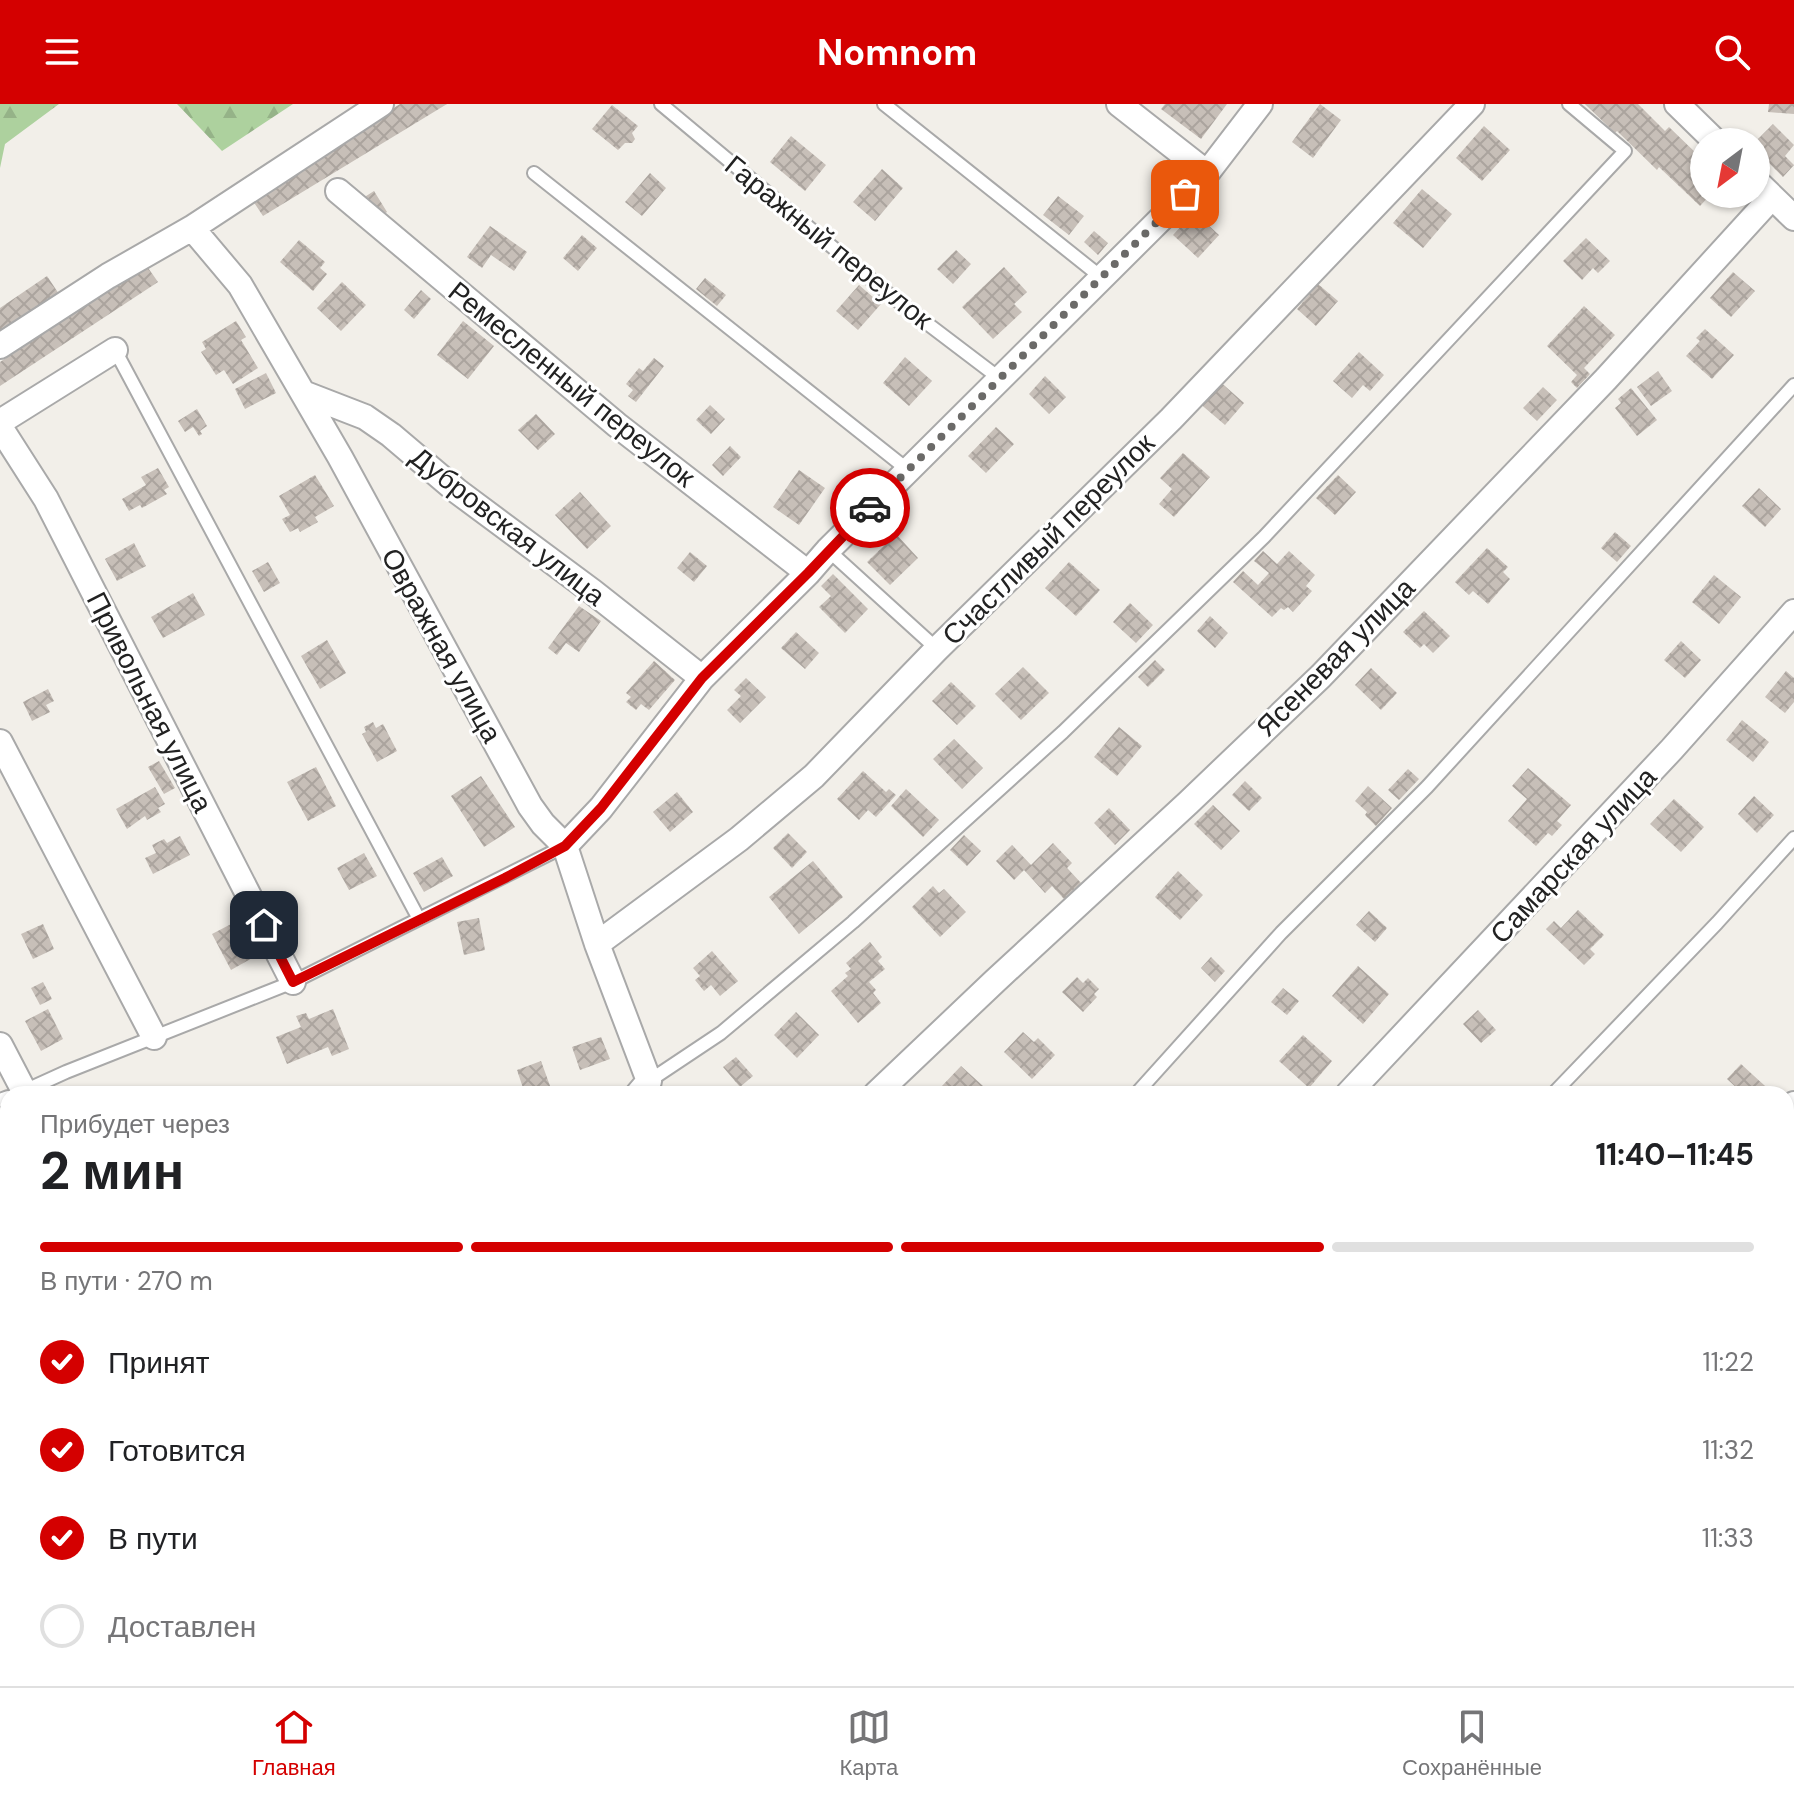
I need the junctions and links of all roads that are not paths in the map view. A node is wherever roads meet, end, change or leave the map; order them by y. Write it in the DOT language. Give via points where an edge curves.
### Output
graph roads {
  1 [pos="381,104"];
  2 [pos="661,104"];
  3 [pos="884,104"];
  4 [pos="1119,104"];
  5 [pos="1260,104"];
  6 [pos="1472,104"];
  7 [pos="1569,104"];
  8 [pos="1677,104"];
  9 [pos="1702,128"];
  10 [pos="534,173"];
  11 [pos="1207,173"];
  12 [pos="338,191"];
  13 [pos="1770,195"];
  14 [pos="1748,208"];
  15 [pos="1794,218"];
  16 [pos="192,228"];
  17 [pos="1101,277"];
  18 [pos="0,346"];
  19 [pos="115,350"];
  20 [pos="999,378"];
  21 [pos="1794,385"];
  22 [pos="303,393"];
  23 [pos="0,424"];
  24 [pos="908,470"];
  25 [pos="828,550"];
  26 [pos="808,573"];
  27 [pos="1794,612"];
  28 [pos="937,649"];
  29 [pos="702,678"];
  30 [pos="0,742"];
  31 [pos="1794,838"];
  32 [pos="565,846"];
  33 [pos="419,919"];
  34 [pos="597,944"];
  35 [pos="293,982"];
  36 [pos="154,1037"];
  37 [pos="0,1045"];
  38 [pos="13,1086"];
  39 [pos="34,1086"];
  40 [pos="644,1086"];
  41 [pos="645,1086"];
  42 [pos="884,1086"];
  43 [pos="1143,1086"];
  44 [pos="1356,1086"];
  45 [pos="1561,1086"];
  1 -- 16 [label="street"];
  2 -- 20 [label="lane, Гаражный переулок" via="891,296"];
  3 -- 17 [label="lane"];
  4 -- 11 [label="street"];
  5 -- 11 [label="street"];
  6 -- 28 [label="street, Счастливый переулок" via="1171,419"];
  7 -- 41 [label="lane" via="1625,151 1264,537 1063,732 853,922 721,1033"];
  8 -- 9 [label="street"];
  10 -- 24 [label="lane"];
  11 -- 17 [label="street"];
  12 -- 26 [label="street, Ремесленный переулок" via="617,425"];
  13 -- 15 [label="street"];
  14 -- 42 [label="street, Ясеневая улица" via="1606,379 1321,676"];
  16 -- 18 [label="street"];
  16 -- 22 [label="street, Овражная улица" via="240,285"];
  17 -- 20 [label="street"];
  19 -- 23 [label="street"];
  19 -- 33 [label="lane"];
  20 -- 24 [label="street"];
  21 -- 43 [label="lane" via="1427,787 1281,933"];
  22 -- 29 [label="street, Дубровская улица" via="365,417 391,435"];
  22 -- 32 [label="street, Овражная улица" via="530,806"];
  23 -- 35 [label="street, Привольная улица" via="46,499"];
  24 -- 25 [label="street"];
  25 -- 26 [label="street"];
  25 -- 28 [label="lane"];
  26 -- 29 [label="street"];
  27 -- 44 [label="street, Самарская улица"];
  28 -- 34 [label="street, Счастливый переулок" via="814,776"];
  29 -- 32 [label="street"];
  30 -- 36 [label="street"];
  31 -- 45 [label="lane"];
  32 -- 33 [label="lane"];
  32 -- 34 [label="street, Овражная улица"];
  33 -- 35 [label="lane"];
  34 -- 40 [label="street, Овражная улица"];
  35 -- 36 [label="lane"];
  36 -- 39 [label="lane"];
  37 -- 38 [label="street"];
}
